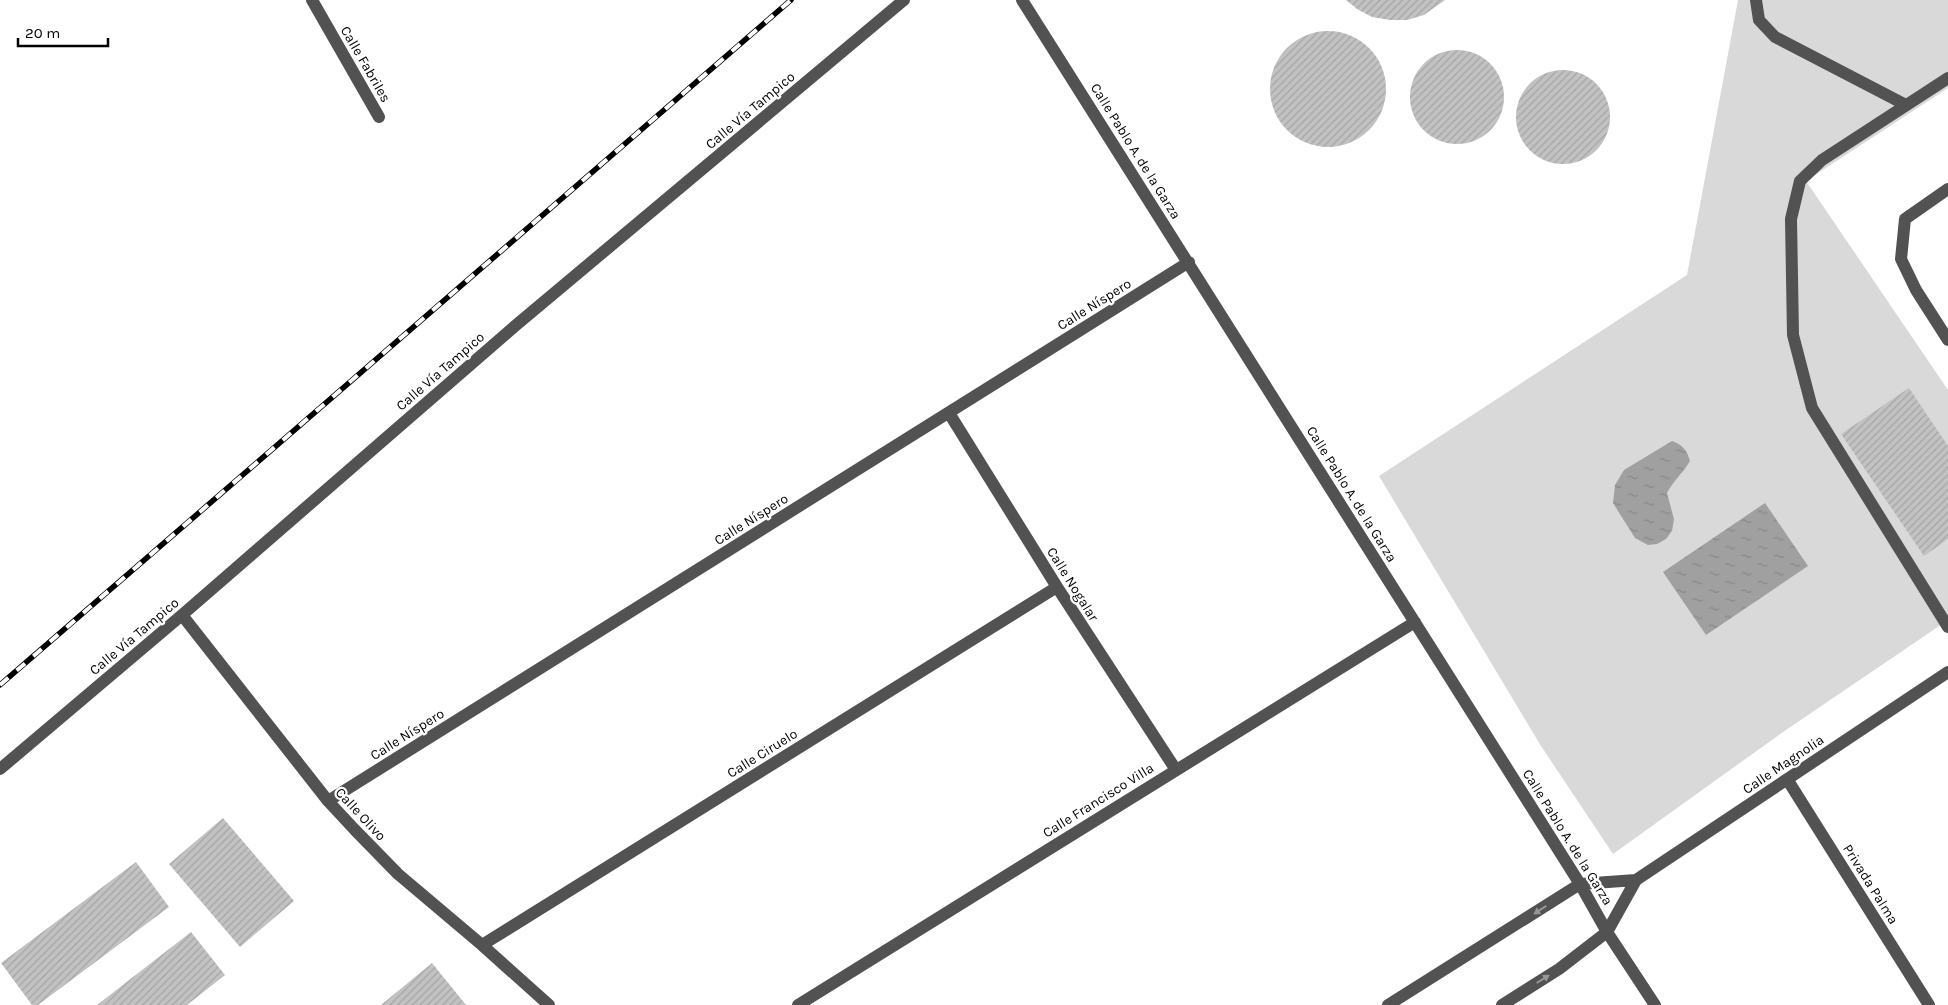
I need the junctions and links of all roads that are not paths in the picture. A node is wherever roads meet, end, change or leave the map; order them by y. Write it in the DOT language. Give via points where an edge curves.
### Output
graph roads {
  1 [pos="312,0"];
  2 [pos="904,0"];
  3 [pos="1022,0"];
  4 [pos="1756,0"];
  5 [pos="1948,78"];
  6 [pos="1906,105"];
  7 [pos="379,116"];
  8 [pos="1948,189"];
  9 [pos="1189,262"];
  10 [pos="1948,340"];
  11 [pos="949,413"];
  12 [pos="1057,587"];
  13 [pos="182,615"];
  14 [pos="1415,622"];
  15 [pos="1948,627"];
  16 [pos="1948,672"];
  17 [pos="0,769"];
  18 [pos="1176,770"];
  19 [pos="1787,779"];
  20 [pos="328,801"];
  21 [pos="1636,880"];
  22 [pos="1580,884"];
  23 [pos="1607,932"];
  24 [pos="482,945"];
  25 [pos="549,1005"];
  26 [pos="798,1005"];
  27 [pos="1388,1005"];
  28 [pos="1502,1005"];
  29 [pos="1654,1005"];
  30 [pos="1929,1005"];
  1 -- 7 [label="street, Calle Fabriles"];
  2 -- 13 [label="street, Calle Vía Tampico" via="515,326"];
  3 -- 9 [label="street, Calle Pablo A. de la Garza"];
  4 -- 6 [label="street" via="1759,20 1775,37"];
  5 -- 6 [label="street"];
  6 -- 15 [label="street" via="1822,160 1800,181 1791,219 1793,335 1812,408"];
  8 -- 10 [label="street" via="1905,218 1901,259 1916,290"];
  9 -- 11 [label="street, Calle Níspero"];
  9 -- 14 [label="street, Calle Pablo A. de la Garza"];
  11 -- 12 [label="street, Calle Nogalar"];
  11 -- 20 [label="street, Calle Níspero"];
  12 -- 18 [label="street, Calle Nogalar"];
  12 -- 24 [label="street, Calle Ciruelo"];
  13 -- 17 [label="street, Calle Vía Tampico"];
  13 -- 20 [label="street, Calle Olivo"];
  14 -- 18 [label="street, Calle Francisco Villa"];
  14 -- 22 [label="street, Calle Pablo A. de la Garza"];
  16 -- 19 [label="street, Calle Magnolia"];
  18 -- 26 [label="street, Calle Francisco Villa"];
  19 -- 21 [label="street, Calle Magnolia"];
  19 -- 30 [label="street, Privada Palma"];
  20 -- 24 [label="street, Calle Olivo" via="398,874"];
  21 -- 22 [label="street, Calle Magnolia"];
  21 -- 23 [label="street, Calle Magnolia"];
  22 -- 23 [label="street, Calle Pablo A. de la Garza"];
  22 -- 27 [label="street, Calle Magnolia, one-way"];
  28 -- 23 [label="street, Calle Magnolia, one-way" via="1559,969"];
  23 -- 29 [label="street, Calle Pablo A. de la Garza"];
  24 -- 25 [label="street, Calle Olivo"];
}
